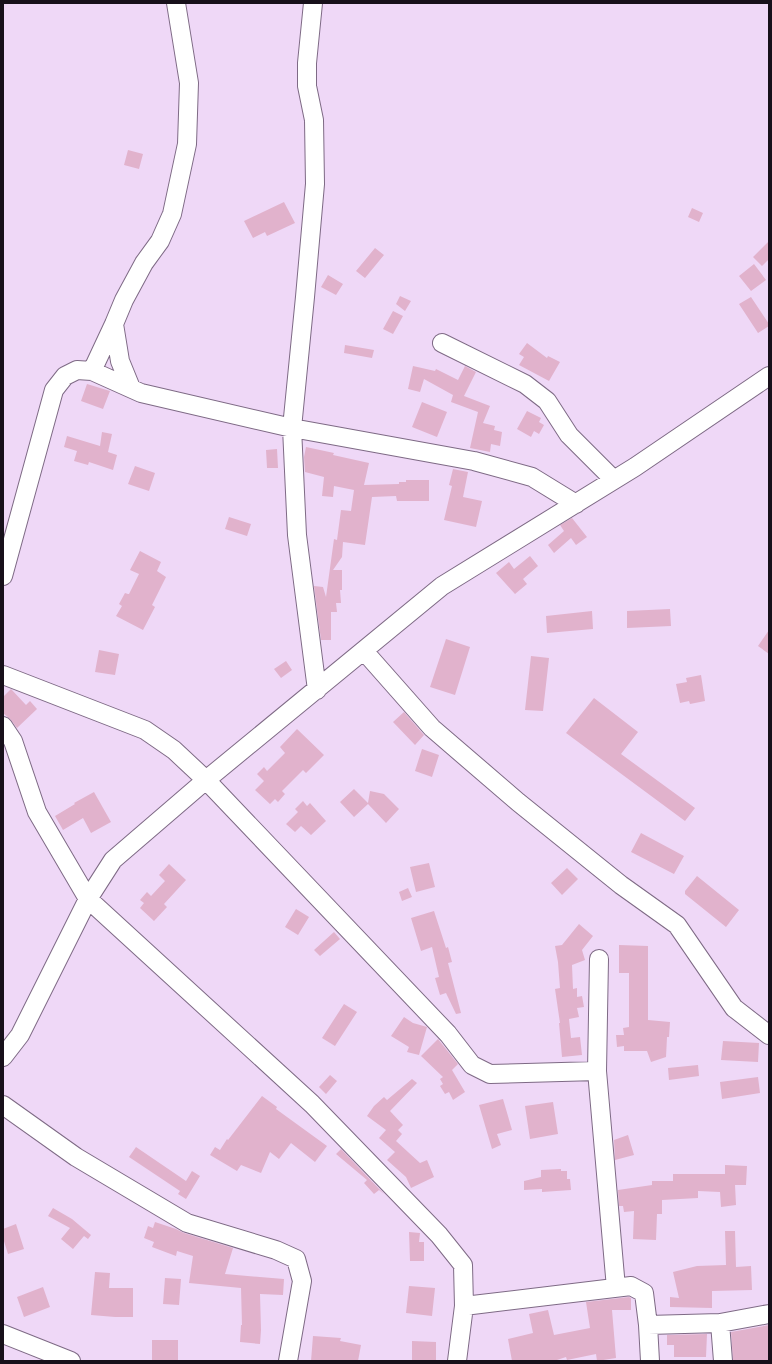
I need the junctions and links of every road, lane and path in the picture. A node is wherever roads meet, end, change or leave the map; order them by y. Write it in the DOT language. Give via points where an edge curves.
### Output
graph roads {
  1 [pos="176,3"];
  2 [pos="313,3"];
  3 [pos="114,324"];
  4 [pos="442,343"];
  5 [pos="92,371"];
  6 [pos="769,376"];
  7 [pos="131,388"];
  8 [pos="292,428"];
  9 [pos="614,480"];
  10 [pos="576,504"];
  11 [pos="3,576"];
  12 [pos="364,651"];
  13 [pos="3,675"];
  14 [pos="317,690"];
  15 [pos="3,726"];
  16 [pos="206,780"];
  17 [pos="88,899"];
  18 [pos="599,959"];
  19 [pos="769,1035"];
  20 [pos="3,1057"];
  21 [pos="597,1071"];
  22 [pos="3,1105"];
  23 [pos="616,1288"];
  24 [pos="464,1306"];
  25 [pos="769,1314"];
  26 [pos="720,1323"];
  27 [pos="648,1325"];
  28 [pos="3,1334"];
  29 [pos="71,1361"];
  30 [pos="288,1361"];
  31 [pos="457,1361"];
  32 [pos="650,1361"];
  33 [pos="723,1361"];
  1 -- 3 [label="street" via="190,83 187,144 172,214 160,241 144,263 124,300"];
  2 -- 8 [label="street" via="307,86 314,120 315,184"];
  3 -- 5 [label="street"];
  3 -- 7 [label="street" via="120,361"];
  4 -- 9 [label="street" via="531,388 547,401 569,435"];
  5 -- 7 [label="street"];
  5 -- 11 [label="street" via="77,370 65,376 54,390"];
  6 -- 9 [label="street"];
  7 -- 8 [label="street" via="142,393"];
  8 -- 10 [label="street" via="481,463 532,477"];
  8 -- 14 [label="street" via="297,535"];
  9 -- 10 [label="street"];
  10 -- 12 [label="street" via="442,586"];
  12 -- 14 [label="street"];
  12 -- 19 [label="street" via="438,732 518,802 615,880 677,925 734,1008"];
  13 -- 16 [label="street" via="145,730 174,750"];
  14 -- 16 [label="street"];
  15 -- 17 [label="street" via="14,740 37,812"];
  16 -- 17 [label="street" via="113,860"];
  16 -- 21 [label="street" via="448,1034 472,1065 490,1074"];
  17 -- 20 [label="street" via="20,1035"];
  17 -- 24 [label="street" via="312,1104 439,1235 463,1265"];
  18 -- 21 [label="street"];
  21 -- 23 [label="street"];
  22 -- 30 [label="street" via="76,1157 187,1222 276,1250 296,1259 302,1281"];
  23 -- 24 [label="street"];
  23 -- 27 [label="street" via="631,1286 644,1293"];
  24 -- 31 [label="street"];
  25 -- 26 [label="street"];
  26 -- 27 [label="street"];
  26 -- 33 [label="street"];
  27 -- 32 [label="street"];
  28 -- 29 [label="street"];
}
